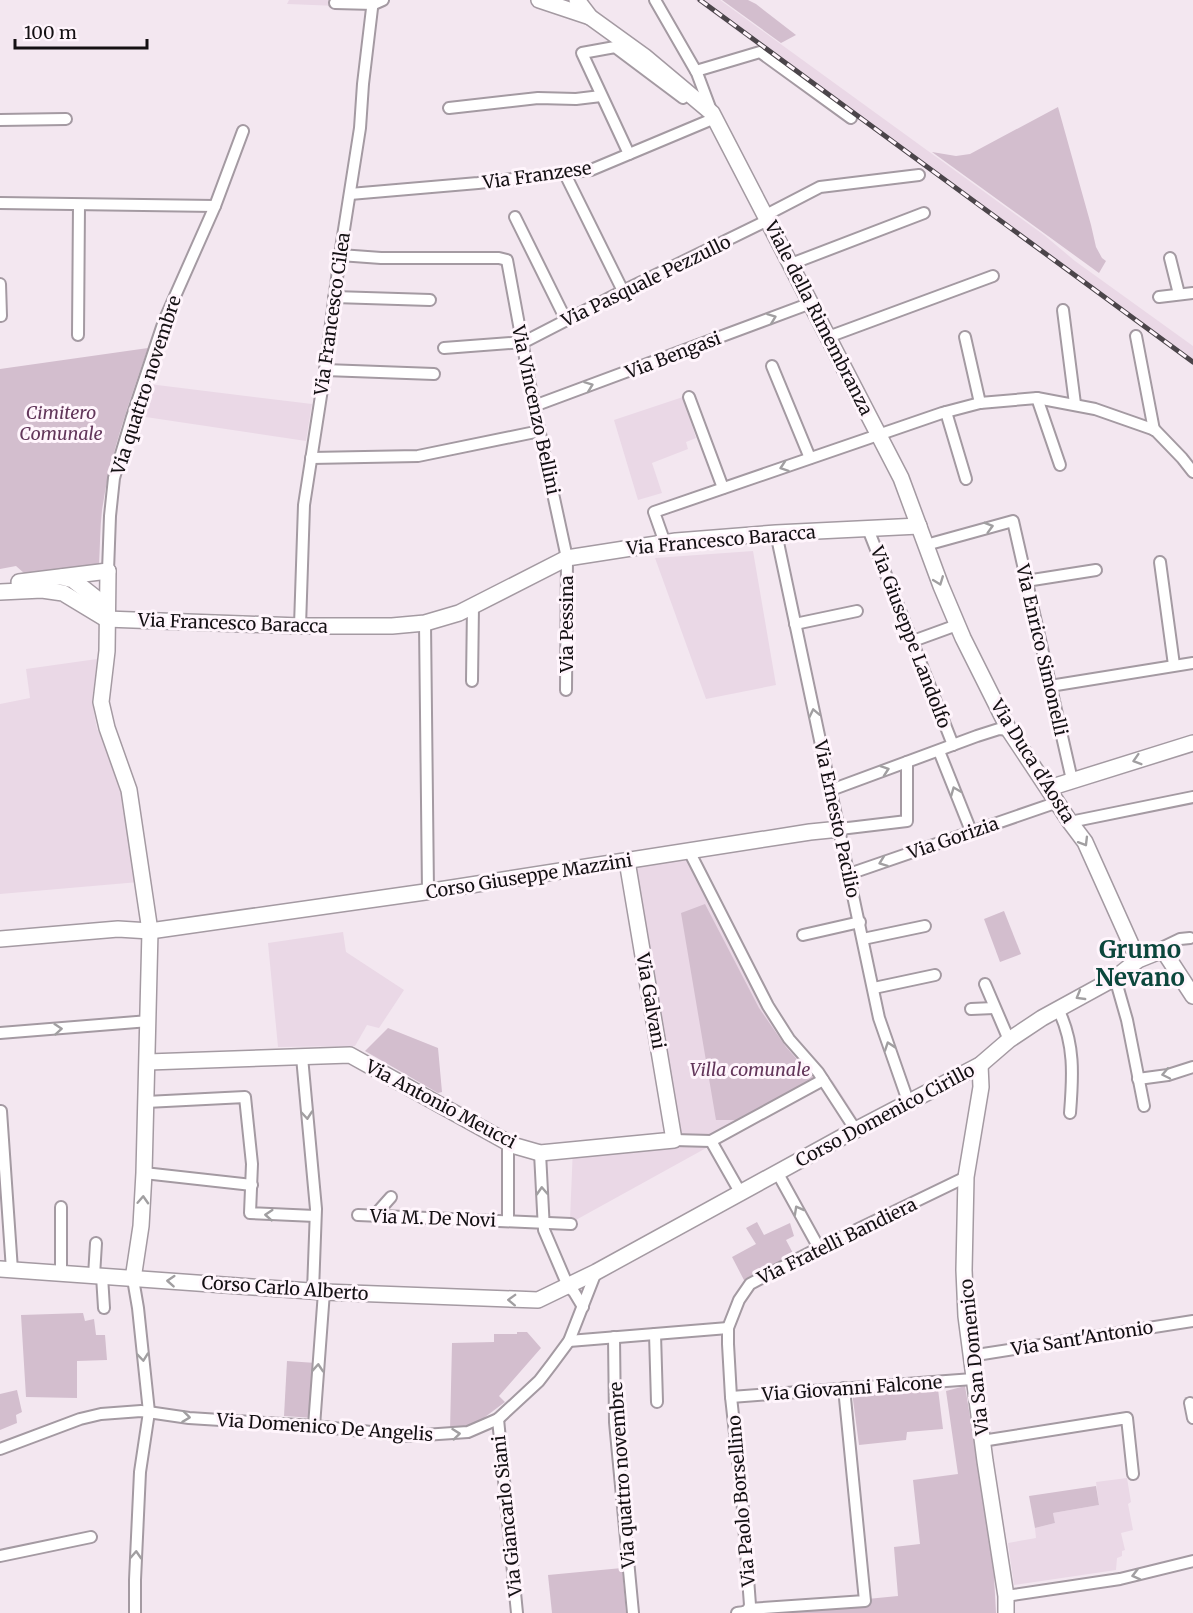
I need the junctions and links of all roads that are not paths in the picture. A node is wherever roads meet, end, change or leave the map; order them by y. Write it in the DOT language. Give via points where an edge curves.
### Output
graph roads {
  1 [pos="539,0"];
  2 [pos="577,0"];
  3 [pos="655,0"];
  4 [pos="377,1"];
  5 [pos="335,3"];
  6 [pos="590,17"];
  7 [pos="696,71"];
  8 [pos="601,96"];
  9 [pos="449,108"];
  10 [pos="709,112"];
  11 [pos="851,118"];
  12 [pos="66,119"];
  13 [pos="0,120"];
  14 [pos="243,131"];
  15 [pos="629,154"];
  16 [pos="565,174"];
  17 [pos="919,175"];
  18 [pos="350,194"];
  19 [pos="0,203"];
  20 [pos="80,205"];
  21 [pos="215,206"];
  22 [pos="924,213"];
  23 [pos="515,217"];
  24 [pos="767,218"];
  25 [pos="340,255"];
  26 [pos="1170,258"];
  27 [pos="791,264"];
  28 [pos="993,276"];
  29 [pos="0,284"];
  30 [pos="623,291"];
  31 [pos="1193,293"];
  32 [pos="1179,294"];
  33 [pos="334,297"];
  34 [pos="1160,297"];
  35 [pos="430,300"];
  36 [pos="811,303"];
  37 [pos="1063,310"];
  38 [pos="1,316"];
  39 [pos="566,320"];
  40 [pos="78,335"];
  41 [pos="1136,336"];
  42 [pos="966,337"];
  43 [pos="828,338"];
  44 [pos="524,342"];
  45 [pos="444,348"];
  46 [pos="772,366"];
  47 [pos="325,370"];
  48 [pos="434,374"];
  49 [pos="689,398"];
  50 [pos="1037,398"];
  51 [pos="980,403"];
  52 [pos="1075,404"];
  53 [pos="534,406"];
  54 [pos="946,412"];
  55 [pos="1154,430"];
  56 [pos="540,432"];
  57 [pos="879,435"];
  58 [pos="311,458"];
  59 [pos="810,458"];
  60 [pos="1060,465"];
  61 [pos="1193,472"];
  62 [pos="966,479"];
  63 [pos="723,488"];
  64 [pos="919,526"];
  65 [pos="868,529"];
  66 [pos="776,533"];
  67 [pos="665,543"];
  68 [pos="926,545"];
  69 [pos="567,558"];
  70 [pos="1160,562"];
  71 [pos="1096,570"];
  72 [pos="108,572"];
  73 [pos="60,576"];
  74 [pos="1026,581"];
  75 [pos="0,584"];
  76 [pos="0,592"];
  77 [pos="81,595"];
  78 [pos="473,606"];
  79 [pos="857,611"];
  80 [pos="106,612"];
  81 [pos="425,623"];
  82 [pos="795,624"];
  83 [pos="957,625"];
  84 [pos="300,626"];
  85 [pos="913,641"];
  86 [pos="1193,663"];
  87 [pos="1174,665"];
  88 [pos="472,681"];
  89 [pos="1050,686"];
  90 [pos="566,690"];
  91 [pos="1009,730"];
  92 [pos="1193,743"];
  93 [pos="953,745"];
  94 [pos="939,751"];
  95 [pos="907,762"];
  96 [pos="1072,780"];
  97 [pos="1049,788"];
  98 [pos="831,790"];
  99 [pos="1193,797"];
  100 [pos="1058,802"];
  101 [pos="1070,822"];
  102 [pos="840,829"];
  103 [pos="971,831"];
  104 [pos="689,851"];
  105 [pos="627,861"];
  106 [pos="849,874"];
  107 [pos="428,891"];
  108 [pos="860,922"];
  109 [pos="925,926"];
  110 [pos="150,931"];
  111 [pos="803,935"];
  112 [pos="1191,938"];
  113 [pos="0,939"];
  114 [pos="863,939"];
  115 [pos="1158,952"];
  116 [pos="1134,962"];
  117 [pos="935,975"];
  118 [pos="1115,978"];
  119 [pos="985,984"];
  120 [pos="874,988"];
  121 [pos="1193,996"];
  122 [pos="994,1008"];
  123 [pos="971,1009"];
  124 [pos="1058,1009"];
  125 [pos="149,1021"];
  126 [pos="0,1033"];
  127 [pos="1009,1040"];
  128 [pos="302,1057"];
  129 [pos="148,1062"];
  130 [pos="980,1065"];
  131 [pos="1193,1067"];
  132 [pos="1138,1079"];
  133 [pos="823,1080"];
  134 [pos="908,1101"];
  135 [pos="146,1102"];
  136 [pos="1144,1106"];
  137 [pos="1,1111"];
  138 [pos="1070,1113"];
  139 [pos="855,1130"];
  140 [pos="674,1140"];
  141 [pos="711,1141"];
  142 [pos="508,1143"];
  143 [pos="540,1153"];
  144 [pos="777,1172"];
  145 [pos="144,1173"];
  146 [pos="966,1177"];
  147 [pos="252,1185"];
  148 [pos="740,1192"];
  149 [pos="392,1197"];
  150 [pos="61,1207"];
  151 [pos="358,1215"];
  152 [pos="375,1215"];
  153 [pos="315,1216"];
  154 [pos="508,1221"];
  155 [pos="544,1223"];
  156 [pos="572,1224"];
  157 [pos="96,1243"];
  158 [pos="819,1248"];
  159 [pos="6,1270"];
  160 [pos="597,1271"];
  161 [pos="61,1273"];
  162 [pos="98,1276"];
  163 [pos="133,1279"];
  164 [pos="568,1286"];
  165 [pos="318,1292"];
  166 [pos="583,1307"];
  167 [pos="104,1308"];
  168 [pos="1193,1321"];
  169 [pos="728,1328"];
  170 [pos="655,1334"];
  171 [pos="614,1337"];
  172 [pos="569,1341"];
  173 [pos="970,1356"];
  174 [pos="973,1379"];
  175 [pos="844,1388"];
  176 [pos="731,1397"];
  177 [pos="657,1402"];
  178 [pos="1190,1402"];
  179 [pos="149,1412"];
  180 [pos="1193,1418"];
  181 [pos="498,1419"];
  182 [pos="314,1426"];
  183 [pos="982,1441"];
  184 [pos="0,1449"];
  185 [pos="1133,1474"];
  186 [pos="91,1537"];
  187 [pos="0,1556"];
  188 [pos="1193,1561"];
  189 [pos="1009,1595"];
  190 [pos="749,1607"];
  191 [pos="135,1613"];
  192 [pos="517,1613"];
  193 [pos="633,1613"];
  194 [pos="737,1613"];
  195 [pos="1006,1613"];
  1 -- 6 [label="street"];
  2 -- 6 [label="street, Viale della Rimembranza"];
  3 -- 7 [label="street, Viale della Rimembranza"];
  4 -- 5 [label="street"];
  4 -- 18 [label="street, Via Francesco Cilea"];
  6 -- 10 [label="street, Viale della Rimembranza" via="644,56"];
  7 -- 10 [label="street, Viale della Rimembranza"];
  7 -- 11 [label="street" via="760,51"];
  8 -- 9 [label="street"];
  8 -- 10 [label="street" via="582,53 615,47 686,100"];
  8 -- 15 [label="street"];
  10 -- 15 [label="street, Via Franzese"];
  10 -- 24 [label="street, Viale della Rimembranza"];
  12 -- 13 [label="street"];
  14 -- 21 [label="street, Via quattro novembre"];
  15 -- 16 [label="street, Via Franzese" via="591,170"];
  16 -- 18 [label="street, Via Franzese"];
  16 -- 30 [label="street"];
  17 -- 24 [label="street, Via Pasquale Pezzullo" via="820,187"];
  18 -- 25 [label="street, Via Francesco Cilea"];
  19 -- 20 [label="street"];
  20 -- 21 [label="street"];
  20 -- 40 [label="street"];
  21 -- 72 [label="street, Via quattro novembre" via="164,321 117,467"];
  22 -- 27 [label="street"];
  23 -- 39 [label="street"];
  24 -- 27 [label="street, Viale della Rimembranza"];
  24 -- 30 [label="street, Via Pasquale Pezzullo"];
  25 -- 33 [label="street, Via Francesco Cilea"];
  25 -- 44 [label="street, Via Vincenzo Bellini" via="507,261"];
  26 -- 32 [label="street"];
  27 -- 36 [label="street, Viale della Rimembranza"];
  28 -- 43 [label="street"];
  29 -- 38 [label="street"];
  30 -- 39 [label="street, Via Pasquale Pezzullo"];
  31 -- 32 [label="street"];
  32 -- 34 [label="street"];
  33 -- 35 [label="street"];
  33 -- 47 [label="street, Via Francesco Cilea"];
  36 -- 43 [label="street, Viale della Rimembranza"];
  53 -- 36 [label="street, Via Bengasi, one-way"];
  37 -- 52 [label="street"];
  39 -- 44 [label="street, Via Pasquale Pezzullo"];
  41 -- 55 [label="street"];
  42 -- 51 [label="street"];
  43 -- 57 [label="street, Viale della Rimembranza"];
  44 -- 45 [label="street"];
  44 -- 53 [label="street, Via Vincenzo Bellini"];
  46 -- 59 [label="street"];
  47 -- 48 [label="street"];
  47 -- 58 [label="street, Via Francesco Cilea"];
  49 -- 63 [label="street"];
  50 -- 51 [label="street"];
  50 -- 52 [label="street"];
  50 -- 60 [label="street"];
  51 -- 54 [label="street"];
  52 -- 55 [label="street"];
  53 -- 56 [label="street, Via Vincenzo Bellini"];
  54 -- 57 [label="street"];
  54 -- 62 [label="street"];
  55 -- 61 [label="street"];
  56 -- 58 [label="street" via="418,456"];
  56 -- 69 [label="street, Via Vincenzo Bellini"];
  57 -- 59 [label="street"];
  57 -- 64 [label="street, Viale della Rimembranza"];
  58 -- 84 [label="street, Via Francesco Cilea" via="304,505"];
  59 -- 63 [label="street, one-way"];
  63 -- 67 [label="street" via="654,512"];
  64 -- 65 [label="street, Via Francesco Baracca"];
  64 -- 68 [label="street, Via Duca d'Aosta"];
  65 -- 66 [label="street, Via Francesco Baracca"];
  65 -- 85 [label="street, Via Giuseppe Landolfo"];
  66 -- 67 [label="street, Via Francesco Baracca"];
  66 -- 82 [label="street, Via Ernesto Pacilio"];
  67 -- 69 [label="street, Via Francesco Baracca"];
  68 -- 74 [label="street, Via Enrico Simonelli, one-way" via="1013,520"];
  68 -- 83 [label="street, Via Duca d'Aosta, one-way"];
  69 -- 78 [label="street, Via Francesco Baracca"];
  69 -- 90 [label="street, Via Pessina"];
  70 -- 87 [label="street"];
  71 -- 74 [label="street"];
  72 -- 73 [label="street"];
  72 -- 77 [label="street"];
  72 -- 80 [label="street"];
  73 -- 75 [label="street"];
  73 -- 77 [label="street" via="74,580"];
  74 -- 89 [label="street, Via Enrico Simonelli"];
  76 -- 77 [label="street" via="42,590"];
  77 -- 80 [label="street"];
  78 -- 81 [label="street, Via Francesco Baracca"];
  78 -- 88 [label="street"];
  79 -- 82 [label="street"];
  80 -- 84 [label="street, Via Francesco Baracca"];
  80 -- 110 [label="street" via="107,651 101,702 132,807"];
  81 -- 84 [label="street, Via Francesco Baracca"];
  81 -- 107 [label="street"];
  98 -- 82 [label="street, Via Ernesto Pacilio, one-way"];
  83 -- 85 [label="street"];
  83 -- 91 [label="street, Via Duca d'Aosta"];
  85 -- 93 [label="street, Via Giuseppe Landolfo"];
  86 -- 87 [label="street"];
  87 -- 89 [label="street"];
  89 -- 96 [label="street, Via Enrico Simonelli"];
  91 -- 93 [label="street" via="999,729"];
  91 -- 97 [label="street, Via Duca d'Aosta"];
  92 -- 96 [label="street, one-way"];
  93 -- 94 [label="street"];
  94 -- 95 [label="street"];
  103 -- 94 [label="street, one-way"];
  98 -- 95 [label="street, one-way"];
  95 -- 102 [label="street, Corso Giuseppe Mazzini" via="907,820"];
  96 -- 97 [label="street"];
  97 -- 100 [label="street, Via Duca d'Aosta"];
  98 -- 102 [label="street, Via Ernesto Pacilio"];
  99 -- 101 [label="street"];
  100 -- 101 [label="street, Via Duca d'Aosta"];
  100 -- 103 [label="street, Via Gorizia"];
  101 -- 116 [label="street, Via Duca d'Aosta, one-way" via="1085,842"];
  102 -- 104 [label="street, Corso Giuseppe Mazzini"];
  102 -- 106 [label="street, Via Ernesto Pacilio"];
  103 -- 106 [label="street, Via Gorizia, one-way"];
  104 -- 105 [label="street, Corso Giuseppe Mazzini"];
  104 -- 133 [label="street" via="768,1006"];
  105 -- 107 [label="street, Corso Giuseppe Mazzini"];
  105 -- 140 [label="street, Via Galvani"];
  106 -- 108 [label="street, Via Ernesto Pacilio"];
  107 -- 110 [label="street, Corso Giuseppe Mazzini"];
  108 -- 111 [label="street"];
  108 -- 114 [label="street, Via Ernesto Pacilio"];
  109 -- 114 [label="street"];
  110 -- 113 [label="street" via="117,929"];
  110 -- 125 [label="street"];
  112 -- 115 [label="street"];
  114 -- 120 [label="street, Via Ernesto Pacilio"];
  115 -- 116 [label="street, Corso Domenico Cirillo"];
  115 -- 121 [label="street"];
  116 -- 118 [label="street, Corso Domenico Cirillo"];
  117 -- 120 [label="street"];
  118 -- 124 [label="street, Corso Domenico Cirillo, one-way"];
  118 -- 132 [label="street"];
  119 -- 122 [label="street"];
  134 -- 120 [label="street, Via Ernesto Pacilio, one-way" via="879,1018"];
  122 -- 123 [label="street"];
  122 -- 127 [label="street"];
  124 -- 127 [label="street, Corso Domenico Cirillo"];
  124 -- 138 [label="street" via="1073,1053"];
  126 -- 125 [label="street, one-way"];
  125 -- 129 [label="street"];
  127 -- 130 [label="street, Corso Domenico Cirillo"];
  128 -- 129 [label="street, Via Antonio Meucci"];
  128 -- 142 [label="street, Via Antonio Meucci" via="350,1055"];
  128 -- 153 [label="street, one-way"];
  129 -- 135 [label="street"];
  130 -- 134 [label="street, Corso Domenico Cirillo"];
  130 -- 146 [label="street, Via San Domenico" via="981,1087"];
  131 -- 132 [label="street, one-way"];
  132 -- 136 [label="street"];
  133 -- 139 [label="street"];
  133 -- 141 [label="street"];
  134 -- 139 [label="street, Corso Domenico Cirillo"];
  135 -- 145 [label="street"];
  135 -- 147 [label="street" via="245,1097"];
  137 -- 159 [label="street"];
  139 -- 144 [label="street, Corso Domenico Cirillo"];
  140 -- 141 [label="street, Via Antonio Meucci"];
  140 -- 143 [label="street, Via Antonio Meucci"];
  141 -- 148 [label="street"];
  142 -- 143 [label="street, Via Antonio Meucci"];
  142 -- 154 [label="street, Via M. De Novi"];
  155 -- 143 [label="street, one-way"];
  144 -- 148 [label="street, Corso Domenico Cirillo"];
  158 -- 144 [label="street, one-way"];
  145 -- 147 [label="street"];
  163 -- 145 [label="street, one-way"];
  146 -- 158 [label="street, Via Fratelli Bandiera"];
  146 -- 173 [label="street, Via San Domenico" via="964,1270"];
  153 -- 147 [label="street, one-way" via="250,1213"];
  148 -- 160 [label="street, Corso Domenico Cirillo"];
  149 -- 152 [label="street"];
  150 -- 161 [label="street"];
  151 -- 152 [label="street, Via M. De Novi"];
  152 -- 154 [label="street, Via M. De Novi"];
  153 -- 165 [label="street"];
  154 -- 155 [label="street, Via M. De Novi"];
  155 -- 156 [label="street"];
  155 -- 164 [label="street"];
  157 -- 162 [label="street"];
  158 -- 169 [label="street, Via Fratelli Bandiera" via="750,1284"];
  159 -- 161 [label="street, Corso Carlo Alberto"];
  160 -- 164 [label="street, Corso Carlo Alberto"];
  160 -- 166 [label="street"];
  161 -- 162 [label="street, Corso Carlo Alberto"];
  162 -- 163 [label="street, Corso Carlo Alberto"];
  162 -- 167 [label="street"];
  165 -- 163 [label="street, Corso Carlo Alberto, one-way"];
  163 -- 179 [label="street, one-way"];
  164 -- 165 [label="street, Corso Carlo Alberto, one-way" via="547,1297 528,1300"];
  164 -- 166 [label="street"];
  182 -- 165 [label="street, one-way"];
  166 -- 172 [label="street"];
  168 -- 173 [label="street, Via Sant'Antonio"];
  169 -- 170 [label="street"];
  169 -- 176 [label="street, Via Fratelli Bandiera"];
  170 -- 171 [label="street"];
  170 -- 177 [label="street"];
  171 -- 172 [label="street"];
  171 -- 193 [label="street, Via quattro novembre" via="615,1422"];
  172 -- 181 [label="street, Via Domenico De Angelis" via="539,1381"];
  173 -- 174 [label="street, Via San Domenico"];
  174 -- 175 [label="street, Via Giovanni Falcone"];
  174 -- 183 [label="street, Via San Domenico"];
  175 -- 176 [label="street, Via Giovanni Falcone"];
  175 -- 190 [label="street" via="865,1601"];
  176 -- 190 [label="street, Via Paolo Borsellino"];
  178 -- 180 [label="street"];
  179 -- 182 [label="street, Via Domenico De Angelis, one-way"];
  179 -- 184 [label="street, Via Domenico De Angelis" via="101,1414"];
  191 -- 179 [label="street, one-way" via="140,1472"];
  182 -- 181 [label="street, Via Domenico De Angelis, one-way" via="432,1436 468,1432"];
  181 -- 192 [label="street, Via Giancarlo Siani"];
  183 -- 185 [label="street" via="1127,1418"];
  183 -- 189 [label="street, Via San Domenico"];
  186 -- 187 [label="street"];
  188 -- 189 [label="street, one-way" via="1120,1579"];
  189 -- 195 [label="street, Via San Domenico"];
  190 -- 194 [label="street"];
}
